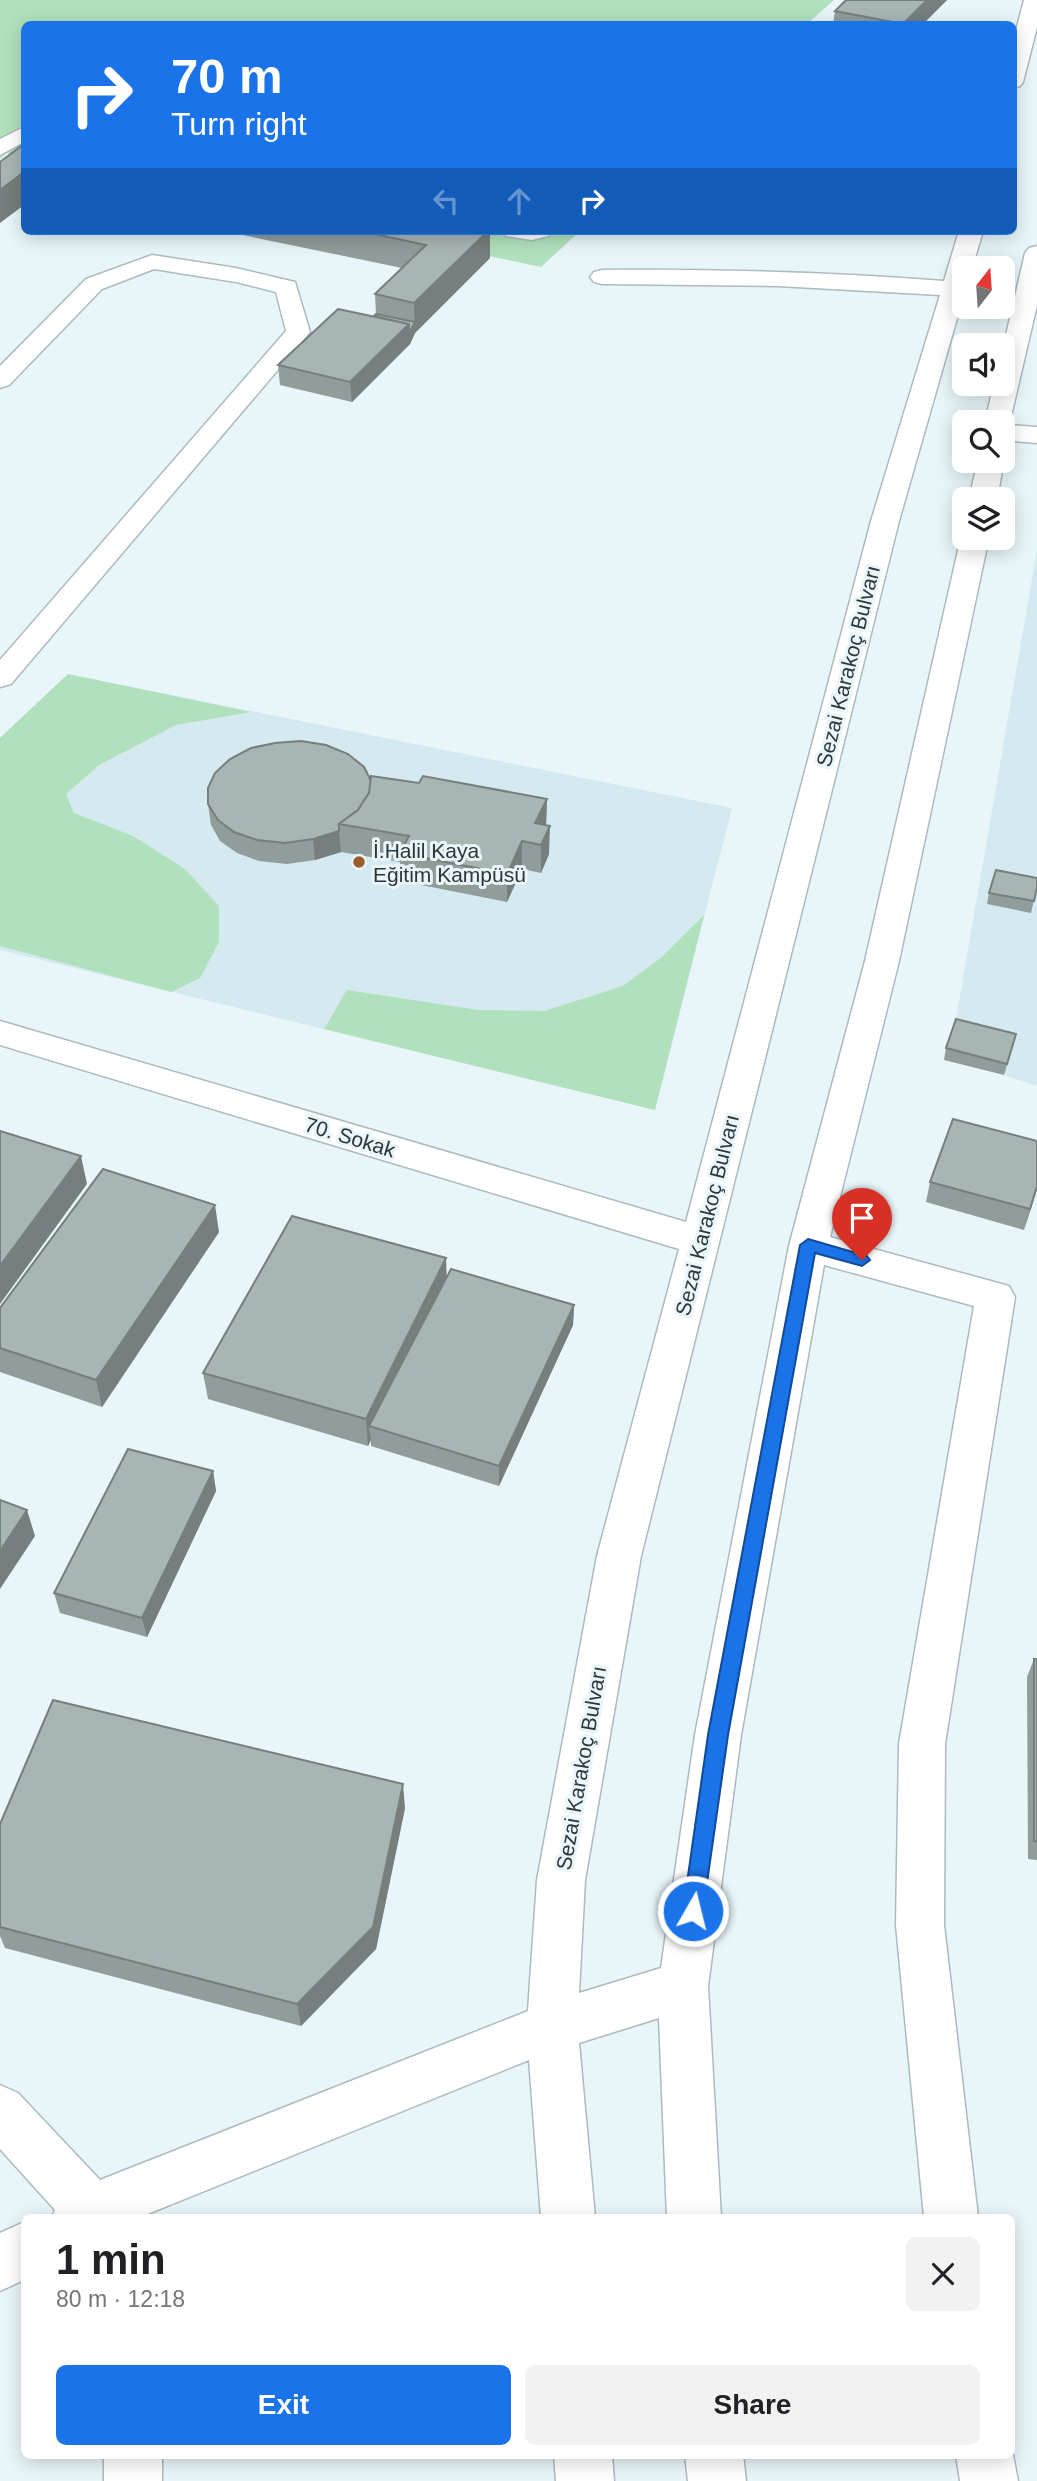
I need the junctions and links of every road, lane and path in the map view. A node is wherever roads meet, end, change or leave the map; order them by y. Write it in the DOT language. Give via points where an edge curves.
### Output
graph roads {
  1 [pos="1034,0"];
  2 [pos="1017,66"];
  3 [pos="970,235"];
  4 [pos="1037,253"];
  5 [pos="964,256"];
  6 [pos="602,277"];
  7 [pos="952,289"];
  8 [pos="952,299"];
  9 [pos="0,380"];
  10 [pos="1001,410"];
  11 [pos="1015,433"];
  12 [pos="1037,435"];
  13 [pos="972,550"];
  14 [pos="0,678"];
  15 [pos="0,1033"];
  16 [pos="701,1241"];
  17 [pos="808,1245"];
  18 [pos="683,1986"];
  19 [pos="552,2026"];
  20 [pos="0,2111"];
  21 [pos="87,2214"];
  22 [pos="90,2214"];
  23 [pos="568,2214"];
  24 [pos="694,2214"];
  25 [pos="951,2214"];
  26 [pos="21,2251"];
  27 [pos="0,2264"];
  28 [pos="132,2459"];
  29 [pos="583,2459"];
  30 [pos="714,2459"];
  31 [pos="986,2459"];
  32 [pos="133,2481"];
  33 [pos="585,2481"];
  34 [pos="717,2481"];
  35 [pos="989,2481"];
  1 -- 2 [label="street"];
  3 -- 5 [label="street, Sezai Karakoç Bulvarı"];
  4 -- 10 [label="street"];
  6 -- 7 [label="street" via="698,275"];
  8 -- 16 [label="street, Sezai Karakoç Bulvarı" via="885,521"];
  9 -- 14 [label="street" via="94,284 152,262 287,287 298,332"];
  11 -- 12 [label="street"];
  13 -- 17 [label="street" via="882,961"];
  15 -- 16 [label="street, 70. Sokak"];
  16 -- 19 [label="street, Sezai Karakoç Bulvarı" via="619,1556 561,1880"];
  17 -- 18 [label="street" via="718,1735"];
  17 -- 25 [label="street" via="995,1297 922,1744 920,1925"];
  18 -- 19 [label="street"];
  18 -- 24 [label="street"];
  19 -- 22 [label="street"];
  19 -- 23 [label="street, Sezai Karakoç Bulvarı"];
  20 -- 21 [label="street"];
  26 -- 27 [label="street"];
  28 -- 32 [label="street"];
  29 -- 33 [label="street"];
  30 -- 34 [label="street"];
  31 -- 35 [label="street"];
}
